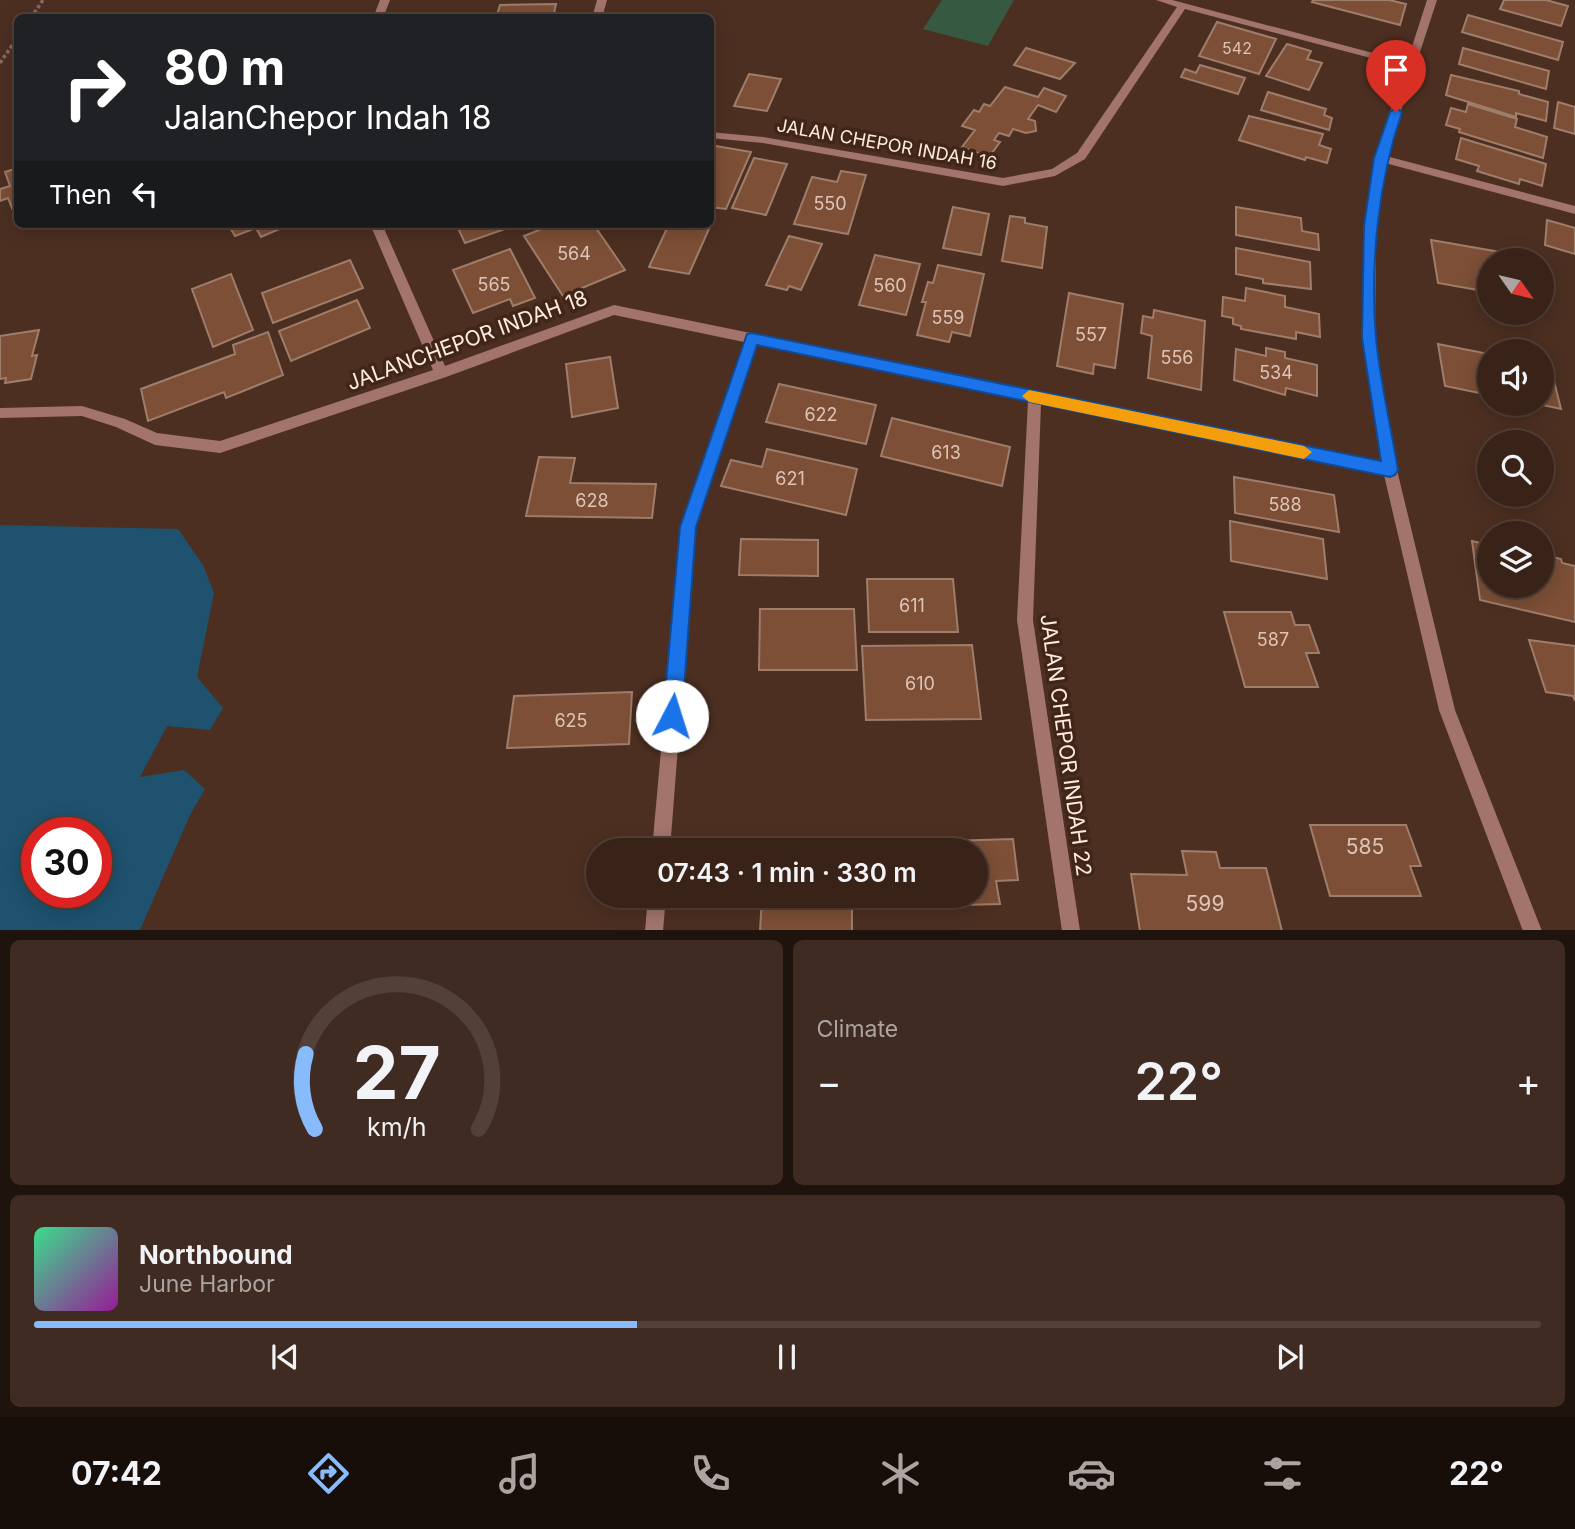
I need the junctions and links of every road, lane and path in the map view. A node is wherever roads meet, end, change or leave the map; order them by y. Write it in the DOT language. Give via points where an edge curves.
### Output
graph roads {
  1 [pos="1161,0"];
  2 [pos="1432,0"];
  3 [pos="1183,6"];
  4 [pos="14,42"];
  5 [pos="8,50"];
  6 [pos="0,52"];
  7 [pos="0,63"];
  8 [pos="1411,66"];
  9 [pos="714,135"];
  10 [pos="1380,158"];
  11 [pos="1575,210"];
  12 [pos="378,228"];
  13 [pos="752,338"];
  14 [pos="441,373"];
  15 [pos="1035,397"];
  16 [pos="0,413"];
  17 [pos="1390,470"];
  18 [pos="662,838"];
  19 [pos="656,908"];
  20 [pos="654,930"];
  21 [pos="1072,930"];
  22 [pos="1533,930"];
  1 -- 3 [label="street"];
  2 -- 8 [label="street"];
  3 -- 8 [label="street"];
  3 -- 9 [label="street, JALAN CHEPOR INDAH 16" via="1081,156 1055,172 1003,183"];
  4 -- 5 [label="path"];
  5 -- 6 [label="path"];
  5 -- 7 [label="path"];
  8 -- 10 [label="street"];
  10 -- 11 [label="street"];
  10 -- 17 [label="street" via="1370,226 1369,338"];
  12 -- 14 [label="street"];
  13 -- 14 [label="street, JALANCHEPOR INDAH 18" via="614,310"];
  13 -- 15 [label="street, JALANCHEPOR INDAH 18"];
  13 -- 18 [label="street" via="688,527"];
  14 -- 16 [label="street, JALANCHEPOR INDAH 18" via="220,447 155,439 82,411"];
  15 -- 17 [label="street, JALANCHEPOR INDAH 18"];
  15 -- 21 [label="street, JALAN CHEPOR INDAH 22" via="1025,620"];
  17 -- 22 [label="street" via="1447,710"];
  19 -- 20 [label="street"];
}
